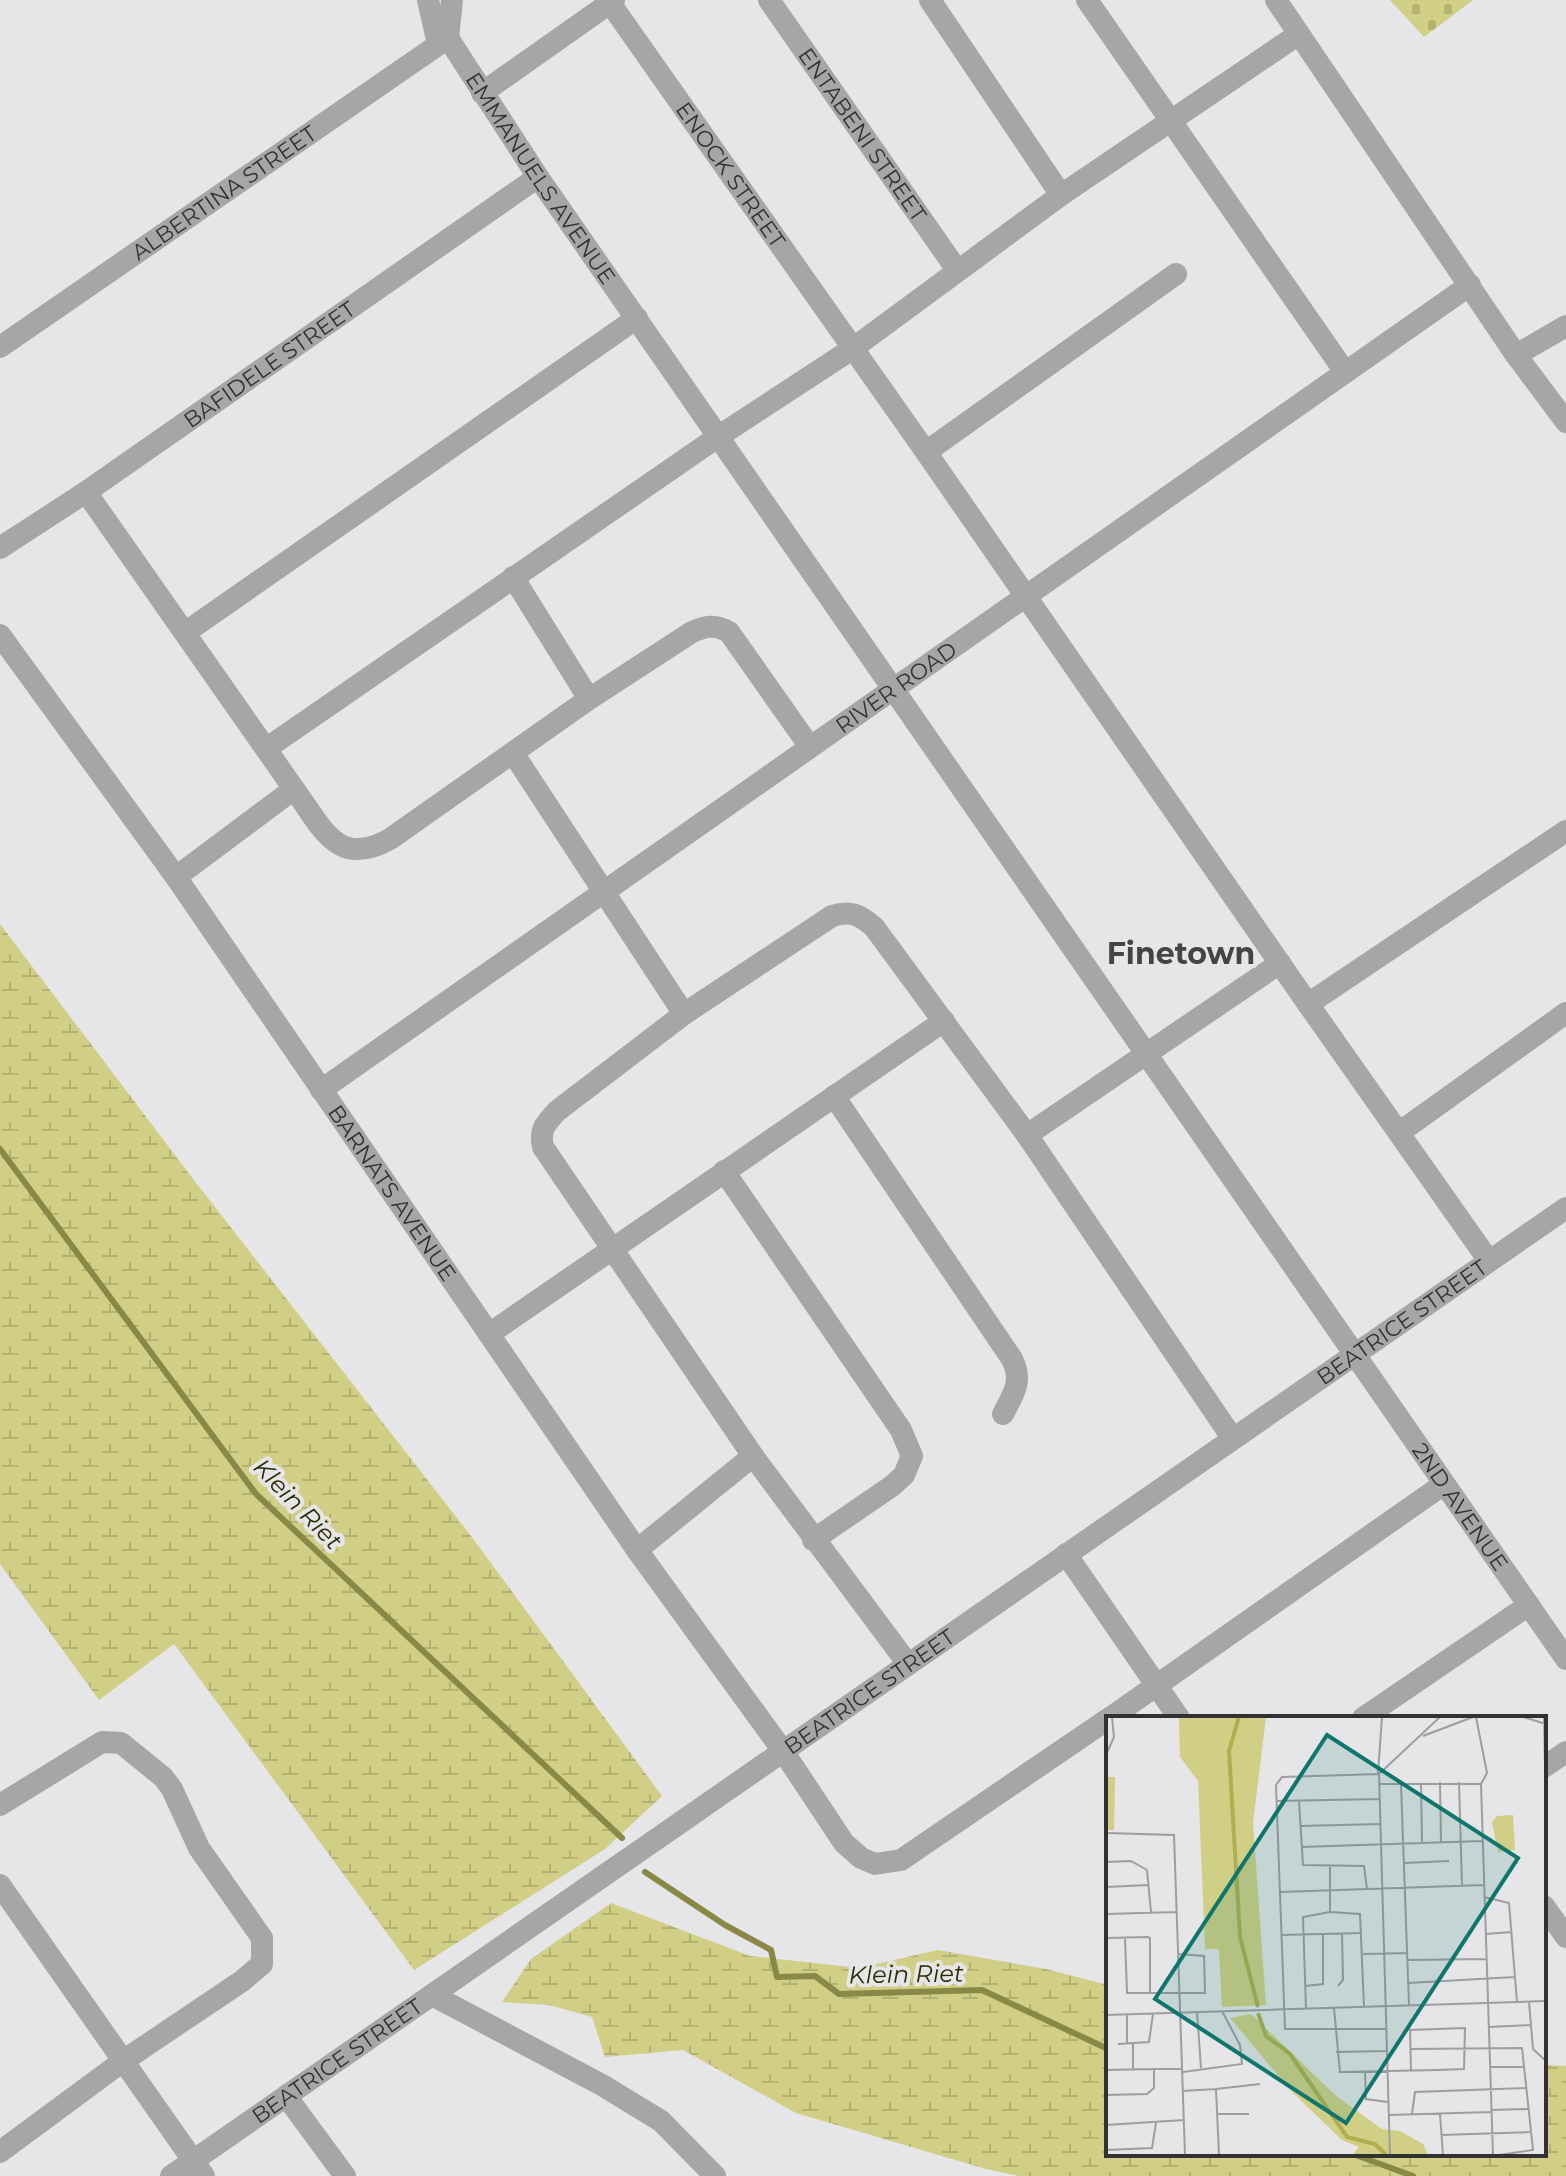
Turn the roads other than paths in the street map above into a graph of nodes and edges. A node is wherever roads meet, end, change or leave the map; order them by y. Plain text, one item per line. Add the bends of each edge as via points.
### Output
1 (428, 0) edge
2 (452, 0) edge
3 (769, 0) edge
4 (930, 0) edge
5 (1087, 0) edge
6 (1276, 0) edge
7 (612, 2) edge
8 (1299, 34) junction
9 (443, 41) junction
10 (482, 93) junction
11 (1170, 121) junction
12 (538, 177) junction
13 (1061, 195) junction
14 (957, 270) junction
15 (1176, 274) dead end
16 (1470, 285) junction
17 (637, 318) junction
18 (1566, 326) edge
19 (0, 347) edge
20 (852, 349) junction
21 (1516, 355) junction
22 (1345, 372) junction
23 (1566, 422) edge
24 (719, 436) junction
25 (926, 452) junction
26 (86, 492) junction
27 (0, 548) edge
28 (513, 577) junction
29 (1025, 597) junction
30 (186, 632) junction
31 (0, 635) edge
32 (893, 689) junction
33 (589, 699) junction
34 (810, 747) junction
35 (267, 748) junction
36 (513, 753) junction
37 (294, 789) junction
38 (1566, 831) edge
39 (176, 877) junction
40 (605, 891) junction
41 (1280, 963) junction
42 (1308, 1004) junction
43 (1566, 1013) edge
44 (684, 1014) junction
45 (944, 1021) junction
46 (1146, 1053) junction
47 (321, 1090) junction
48 (834, 1096) junction
49 (1400, 1132) junction
50 (1027, 1135) junction
51 (724, 1171) junction
52 (1566, 1208) edge
53 (610, 1249) junction
54 (1489, 1261) junction
55 (489, 1334) junction
56 (1354, 1355) junction
57 (1003, 1414) dead end
58 (1233, 1439) junction
59 (753, 1456) junction
60 (1444, 1484) junction
61 (813, 1540) junction
62 (637, 1550) junction
63 (1066, 1554) junction
64 (1529, 1605) junction
65 (1566, 1659) edge
66 (908, 1664) junction
67 (1157, 1686) junction
68 (1113, 1716) edge
69 (1178, 1716) edge
70 (1366, 1716) edge
71 (1106, 1721) edge
72 (783, 1751) junction
73 (1566, 1752) edge
74 (1546, 1766) edge
75 (0, 1805) edge
76 (0, 1885) edge
77 (1546, 1909) edge
78 (1566, 1937) edge
79 (432, 1995) junction
80 (123, 2061) junction
81 (286, 2096) junction
82 (0, 2152) edge
83 (199, 2168) edge
84 (171, 2176) edge
85 (345, 2176) edge
86 (715, 2176) edge

1 - 9 street, EMMANUELS AVENUE
2 - 9 street
3 - 14 street, ENTABENI STREET
4 - 13 street
5 - 11 street
6 - 8 street
7 - 10 street
7 - 20 street, ENOCK STREET
8 - 11 street
8 - 16 street
9 - 10 street, EMMANUELS AVENUE
9 - 19 street, ALBERTINA STREET
10 - 12 street, EMMANUELS AVENUE
11 - 13 street
11 - 22 street
12 - 17 street, EMMANUELS AVENUE
12 - 26 street, BAFIDELE STREET
13 - 14 street
14 - 20 street
15 - 25 street
16 - 21 street
16 - 22 street, RIVER ROAD
17 - 24 street, EMMANUELS AVENUE
17 - 30 street
18 - 21 street
20 - 24 street
20 - 25 street, ENOCK STREET
21 - 23 street
22 - 29 street, RIVER ROAD
24 - 28 street
24 - 32 street, EMMANUELS AVENUE
25 - 29 street, ENOCK STREET
26 - 27 street, BAFIDELE STREET
26 - 30 street
28 - 33 street
28 - 35 street
29 - 32 street, RIVER ROAD
29 - 41 street, ENOCK STREET
30 - 35 street
31 - 39 street, BARNATS AVENUE
32 - 34 street, RIVER ROAD
32 - 46 street, 2ND AVENUE
33 - 34 street via 692,632 714,626 729,632
33 - 36 street
34 - 40 street, RIVER ROAD
35 - 37 street
36 - 37 street via 390,839 361,851 338,845
36 - 40 street
37 - 39 street
38 - 42 street
39 - 47 street, BARNATS AVENUE
40 - 44 street
40 - 47 street, RIVER ROAD
41 - 42 street, ENOCK STREET
41 - 46 street
42 - 49 street, ENOCK STREET
43 - 49 street
44 - 45 street via 820,922 852,912 874,927
44 - 53 street via 573,1097 540,1134 543,1147
45 - 48 street
45 - 50 street
46 - 50 street
46 - 56 street, 2ND AVENUE
47 - 55 street, BARNATS AVENUE
48 - 51 street
48 - 57 street via 1012,1359 1019,1381
49 - 54 street, ENOCK STREET
50 - 58 street
51 - 53 street
51 - 61 street via 901,1430 912,1456 892,1486
52 - 54 street, BEATRICE STREET
53 - 55 street
53 - 59 street
54 - 56 street, BEATRICE STREET
55 - 62 street, BARNATS AVENUE
56 - 58 street, BEATRICE STREET
56 - 60 street, 2ND AVENUE
58 - 63 street, BEATRICE STREET
59 - 61 street
59 - 62 street
60 - 64 street, 2ND AVENUE
60 - 67 street, BARNATS AVENUE
61 - 66 street
62 - 72 street, BARNATS AVENUE
63 - 66 street, BEATRICE STREET
63 - 67 street
64 - 65 street, 2ND AVENUE
64 - 70 street
66 - 72 street, BEATRICE STREET
67 - 68 street, BARNATS AVENUE
67 - 69 street
71 - 72 street, BARNATS AVENUE via 890,1864 861,1858 844,1843
72 - 79 street, BEATRICE STREET
73 - 74 street
75 - 80 street via 102,1742 121,1743 172,1789 199,1848 262,1938 262,1964
76 - 80 street
77 - 78 street
79 - 81 street, BEATRICE STREET
79 - 86 street via 661,2121
80 - 82 street
80 - 83 street
81 - 83 street, BEATRICE STREET
81 - 85 street
83 - 84 street, BEATRICE STREET

